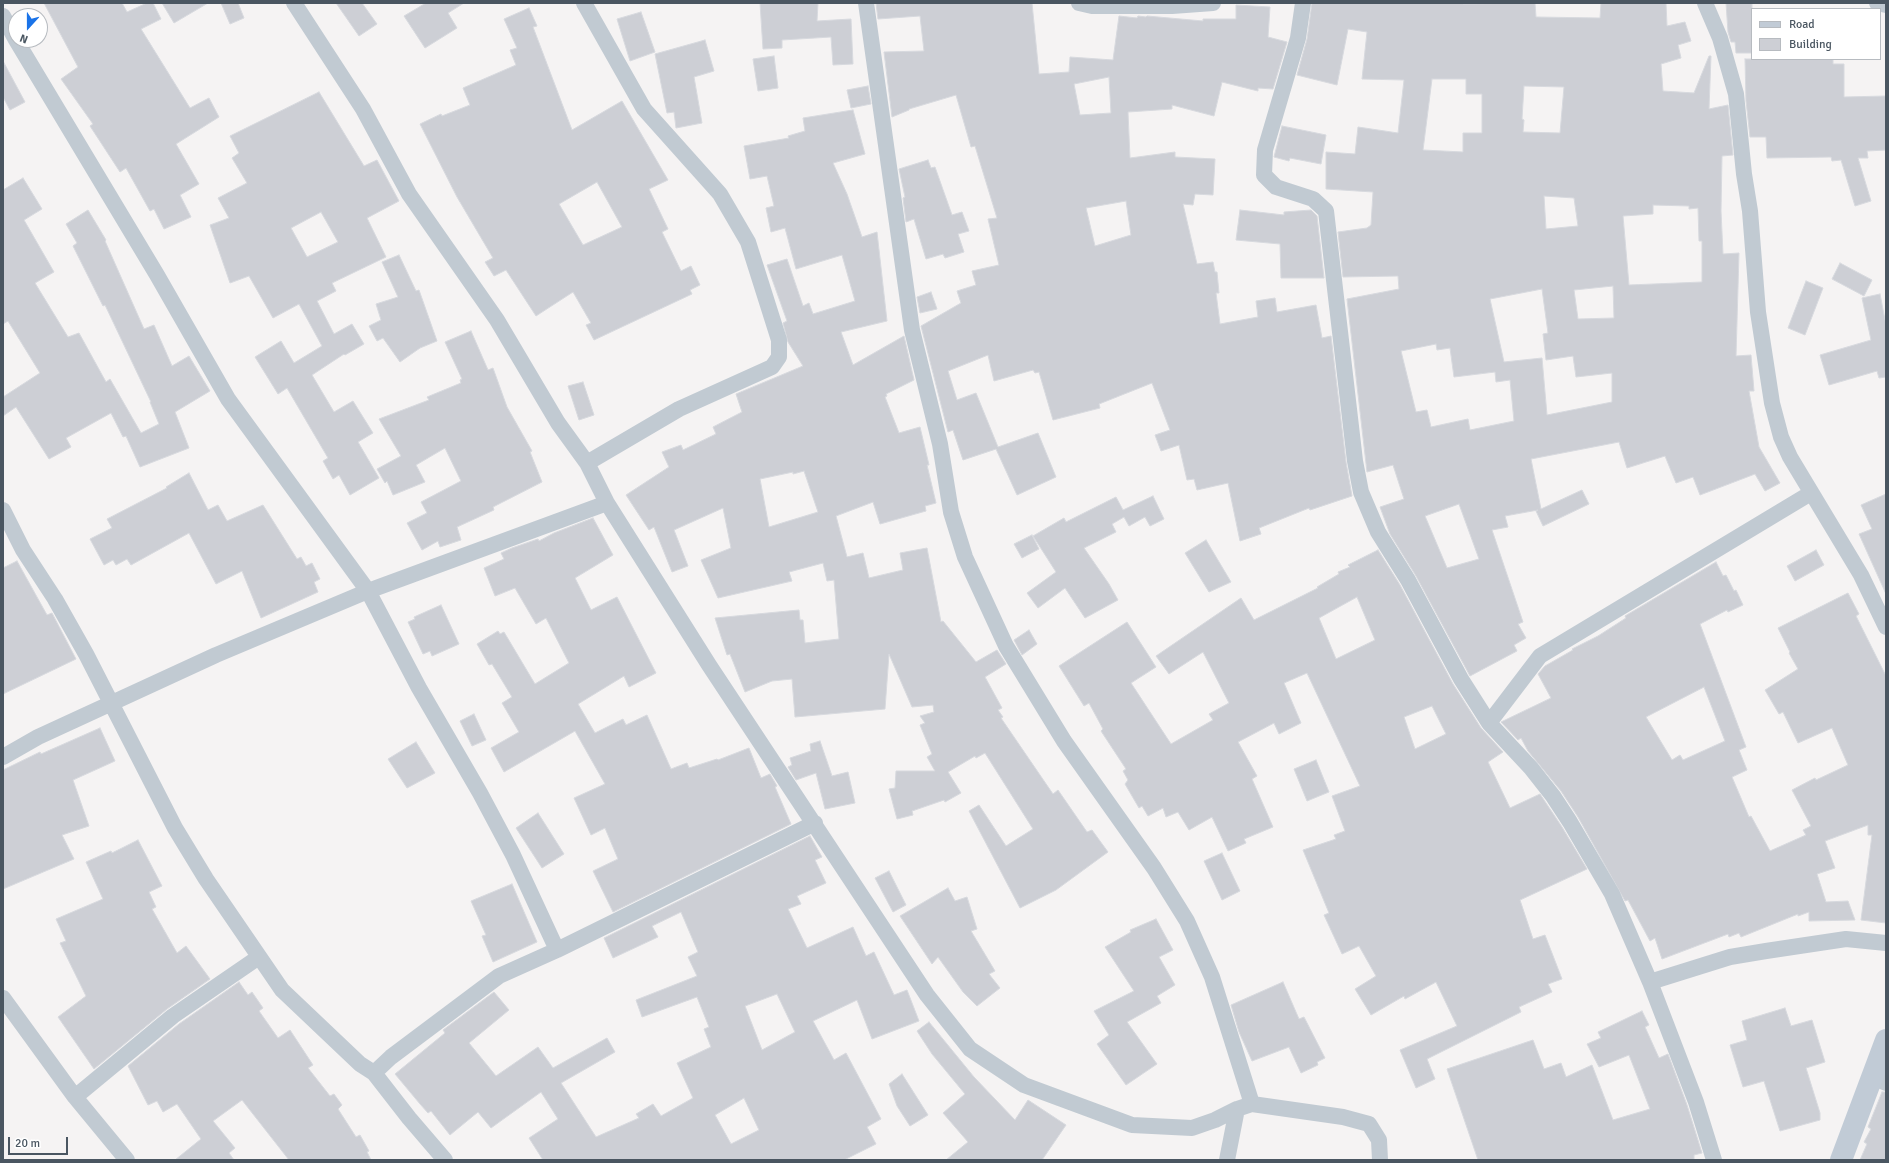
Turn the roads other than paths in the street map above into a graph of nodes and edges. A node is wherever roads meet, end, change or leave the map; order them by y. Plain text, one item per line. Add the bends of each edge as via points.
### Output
1 (294, 3) edge
2 (584, 3) edge
3 (866, 3) edge
4 (1079, 3) edge
5 (1213, 3) edge
6 (1303, 3) edge
7 (1705, 3) edge
8 (1877, 3) edge
9 (1886, 5) edge
10 (3, 16) edge
11 (8, 25) edge
12 (21, 48) edge
13 (587, 463) junction
14 (1811, 493) junction
15 (607, 503) junction
16 (3, 510) edge
17 (368, 591) junction
18 (1886, 627) edge
19 (111, 705) junction
20 (1489, 723) junction
21 (3, 757) edge
22 (814, 823) junction
23 (1886, 943) edge
24 (557, 950) junction
25 (259, 957) junction
26 (1650, 982) junction
27 (3, 998) edge
28 (1886, 1040) edge
29 (374, 1073) junction
30 (1879, 1080) edge
31 (75, 1097) junction
32 (1252, 1104) junction
33 (1237, 1109) junction
34 (127, 1160) edge
35 (445, 1160) edge
36 (1227, 1160) edge
37 (1380, 1160) edge
38 (1714, 1160) edge
39 (1841, 1160) edge

1 - 13 street via 363,109 409,194 496,320 558,423
2 - 13 street via 644,109 720,194 748,242 779,340 779,357 772,367 678,409
3 - 32 street via 912,330 940,444 951,512 965,557 1006,646 1064,741 1154,868 1187,921 1220,997
4 - 5 street via 1092,6 1172,6
6 - 20 street via 1298,38 1265,150 1264,175 1276,187 1313,199 1326,211 1355,461 1361,492 1378,532 1408,580 1461,679
7 - 14 street via 1720,38 1736,94 1758,312 1772,403 1781,437
8 - 9 street
10 - 11 street
12 - 17 street via 228,399
13 - 15 street
14 - 18 street via 1861,575
14 - 20 street via 1540,656
15 - 17 street
15 - 22 street
16 - 19 street via 23,550 86,654
17 - 19 street via 216,655
17 - 24 street via 513,855
19 - 21 street via 38,737
19 - 25 street via 175,828
20 - 26 street via 1531,768 1570,822 1612,894
22 - 24 street
22 - 33 street via 927,994 970,1049 1024,1085 1132,1125 1192,1128
23 - 26 street via 1846,939 1766,951 1730,957
24 - 29 street via 499,976 391,1057
25 - 29 street via 282,990 360,1064
25 - 31 street via 173,1016
26 - 38 street via 1696,1102
27 - 31 street
28 - 30 street
29 - 35 street
30 - 39 street
31 - 34 street
32 - 33 street
32 - 37 street via 1343,1117 1369,1124 1380,1140
33 - 36 street

